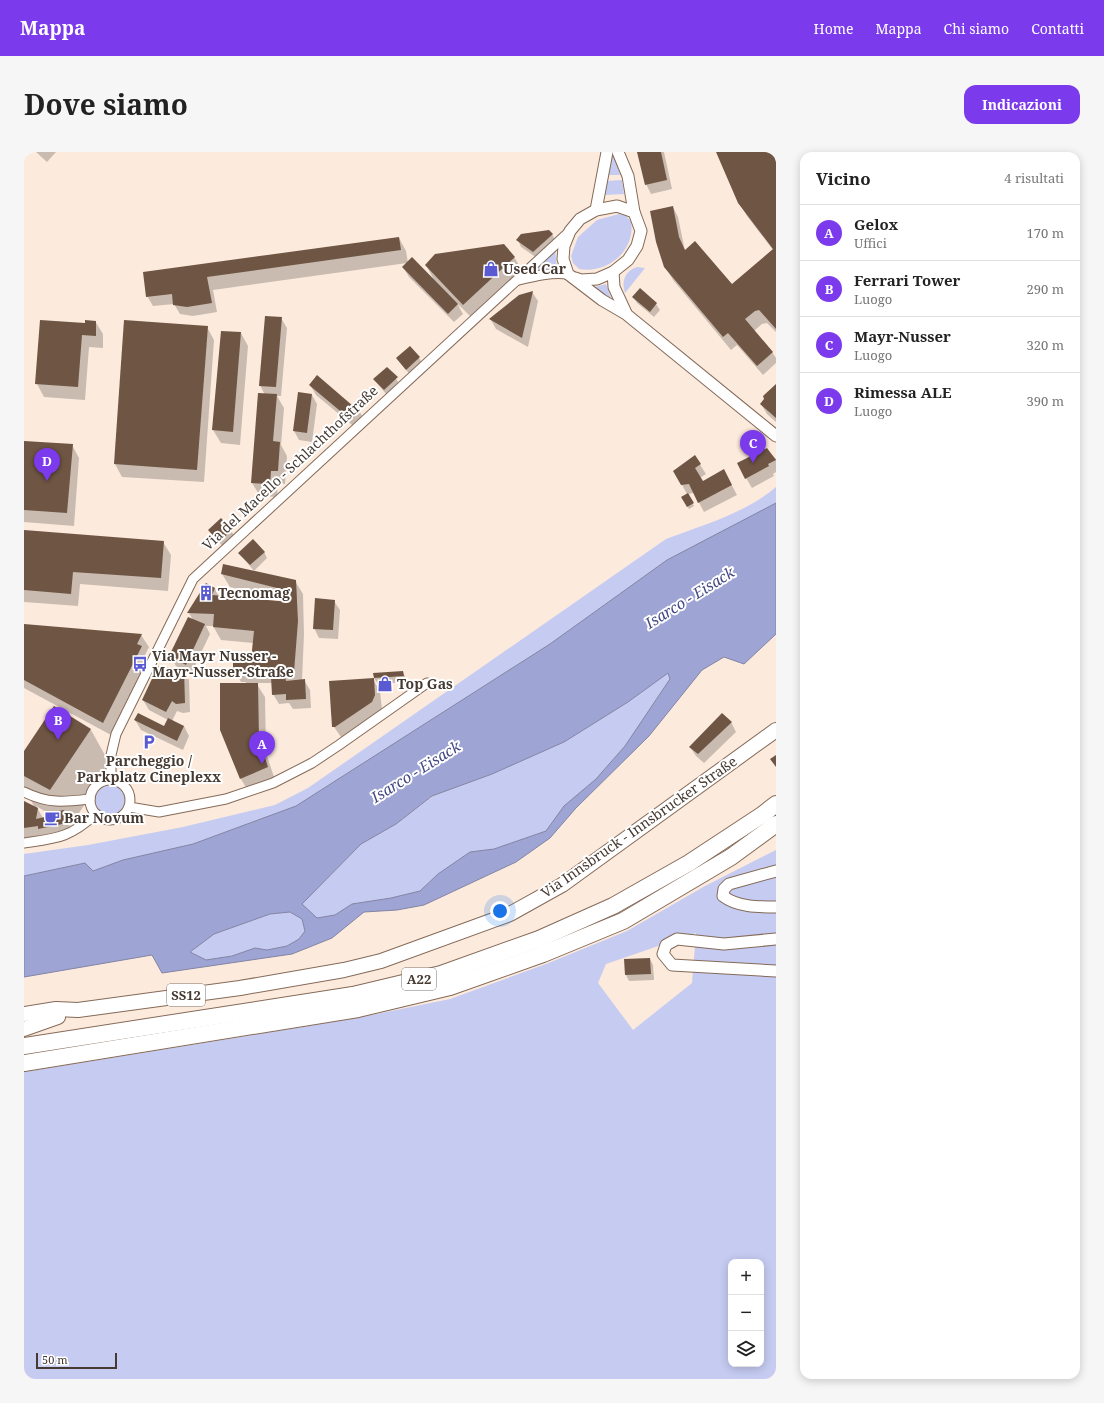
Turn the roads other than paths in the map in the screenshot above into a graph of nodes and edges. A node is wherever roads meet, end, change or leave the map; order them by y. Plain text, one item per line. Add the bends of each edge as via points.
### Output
1 (607, 152) edge
2 (618, 152) edge
3 (596, 210) junction
4 (634, 212) junction
5 (570, 231) junction
6 (613, 272) junction
7 (568, 274) junction
8 (515, 281) junction
9 (626, 314) junction
10 (776, 436) edge
11 (427, 683) dead end
12 (776, 730) edge
13 (111, 780) junction
14 (24, 792) edge
15 (90, 799) junction
16 (776, 804) edge
17 (128, 807) junction
18 (96, 814) junction
19 (776, 824) edge
20 (24, 843) edge
21 (776, 871) edge
22 (776, 907) edge
23 (776, 939) edge
24 (776, 971) edge
25 (24, 1005) edge
26 (57, 1013) junction
27 (24, 1014) edge
28 (24, 1022) edge
29 (24, 1029) edge
30 (24, 1046) edge
31 (24, 1063) edge

1 - 3 street
2 - 4 street via 628,176
3 - 4 street, Via del Macello - Schlachthofstraße via 617,206
3 - 5 street, Via del Macello - Schlachthofstraße via 580,219
4 - 6 street via 641,231 637,246 628,260
5 - 7 street, Via del Macello - Schlachthofstraße via 564,246 563,259
5 - 8 street, Via del Macello - Schlachthofstraße
6 - 7 street via 597,279 581,280
6 - 9 street via 614,287
7 - 8 street via 537,275
7 - 9 street via 602,300
8 - 13 street, Via del Macello - Schlachthofstraße via 193,579 116,734 111,755
9 - 10 street
11 - 17 street via 312,763 273,783 226,799 158,812
12 - 26 main road, Via Innsbruck - Innsbrucker Straße / SS12 via 562,885 510,914 381,961 344,970 240,988
13 - 15 street via 99,783 91,793
13 - 17 street via 117,781 126,789 130,800
14 - 15 street via 37,799 57,802
15 - 18 street via 90,805
16 - 30 highway, A22 via 689,863 613,906 539,939 441,974 353,995
17 - 18 street via 120,817 110,820
18 - 20 street via 80,828 65,836
19 - 31 highway, A22 via 731,857 623,921 543,954 450,987 358,1009
21 - 22 street via 729,884 724,889 723,896 731,902
23 - 24 street via 724,944 677,939 666,945 663,954 672,965
25 - 26 main road
26 - 27 main road, Via Innsbruck - Innsbrucker Straße / SS12
26 - 28 main road, Via Innsbruck - Innsbrucker Straße / SS12
26 - 29 main road

